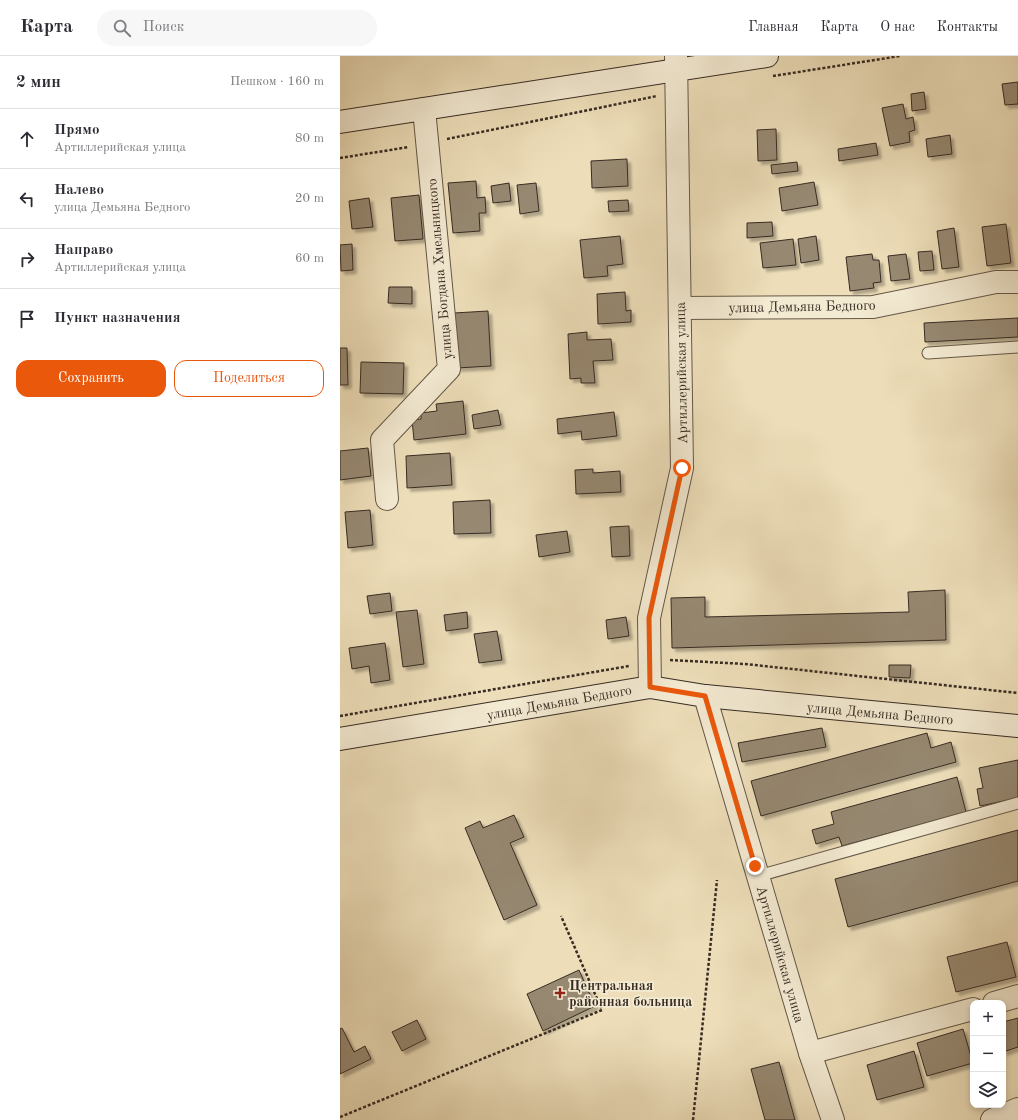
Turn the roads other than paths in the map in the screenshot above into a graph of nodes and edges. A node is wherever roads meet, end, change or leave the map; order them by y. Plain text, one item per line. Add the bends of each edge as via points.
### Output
1 (676, 63) edge
2 (768, 66) edge
3 (424, 109) junction
4 (340, 122) edge
5 (1018, 282) edge
6 (680, 308) junction
7 (1018, 347) edge
8 (928, 353) dead end
9 (387, 499) dead end
10 (650, 687) junction
11 (705, 696) junction
12 (1018, 726) edge
13 (340, 739) edge
14 (1018, 803) edge
15 (758, 876) junction
16 (1018, 996) edge
17 (1004, 1000) edge
18 (970, 1010) edge
19 (810, 1053) junction
20 (1018, 1109) edge
21 (833, 1120) edge
22 (992, 1120) edge

1 - 2 street
1 - 3 street
1 - 6 street, Артиллерийская улица
3 - 4 street
3 - 9 street, улица Богдана Хмельницкого via 449,369 382,440
5 - 6 street, улица Демьяна Бедного via 996,282 873,307
6 - 10 street, Артиллерийская улица via 682,468 649,618
7 - 8 lane
10 - 11 street, улица Демьяна Бедного
10 - 13 street, улица Демьяна Бедного
11 - 12 street, улица Демьяна Бедного
11 - 15 street, Артиллерийская улица
14 - 15 lane
15 - 19 street, Артиллерийская улица
16 - 17 street
18 - 19 street
19 - 21 street, Артиллерийская улица
20 - 22 street

